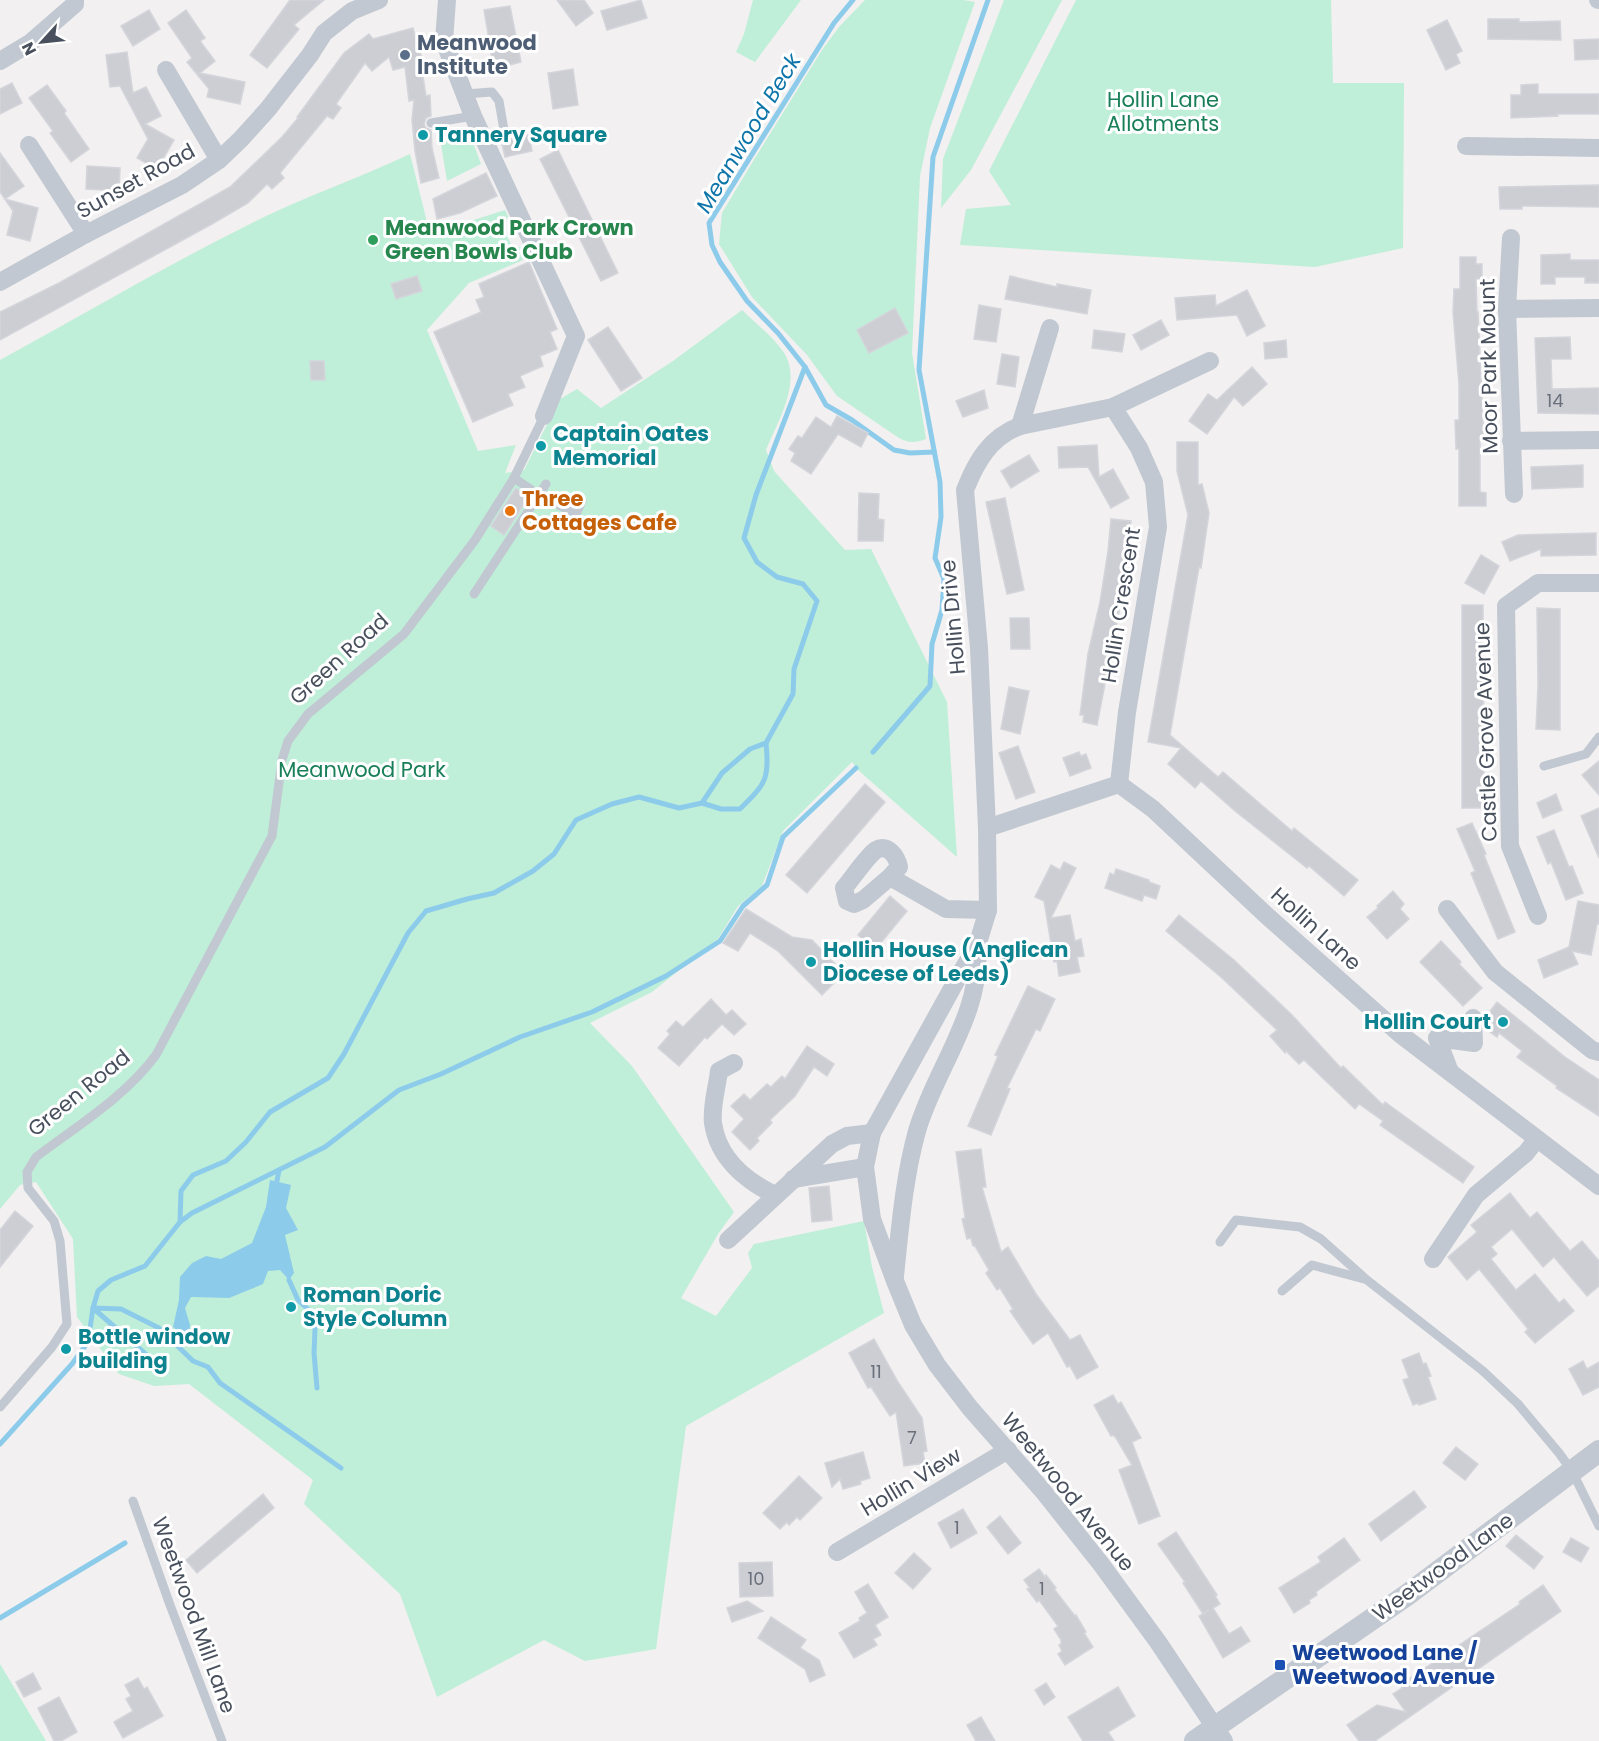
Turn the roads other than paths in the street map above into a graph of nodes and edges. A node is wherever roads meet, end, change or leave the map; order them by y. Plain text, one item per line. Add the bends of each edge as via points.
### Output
1 (75, 0) edge
2 (379, 0) edge
3 (447, 0) edge
4 (0, 61) edge
5 (166, 70) dead end
6 (465, 94) junction
7 (473, 116) junction
8 (431, 123) dead end
9 (485, 143) junction
10 (29, 146) dead end
11 (1466, 146) dead end
12 (1599, 148) edge
13 (219, 160) junction
14 (86, 234) junction
15 (1511, 238) dead end
16 (0, 282) edge
17 (1599, 308) edge
18 (1508, 309) junction
19 (1050, 328) dead end
20 (1210, 361) dead end
21 (1113, 407) junction
22 (544, 416) joint
23 (1020, 426) junction
24 (1599, 440) edge
25 (1511, 441) junction
26 (514, 478) junction
27 (546, 484) dead end
28 (1514, 494) dead end
29 (539, 495) junction
30 (582, 501) dead end
31 (1599, 583) edge
32 (474, 594) dead end
33 (1599, 737) edge
34 (1544, 766) dead end
35 (1119, 784) junction
36 (987, 828) junction
37 (890, 877) dead end
38 (1447, 909) dead end
39 (988, 910) junction
40 (1538, 916) dead end
41 (977, 946) junction
42 (1473, 1018) dead end
43 (1599, 1052) edge
44 (734, 1063) dead end
45 (1451, 1074) junction
46 (872, 1133) junction
47 (1536, 1140) junction
48 (865, 1167) junction
49 (794, 1179) junction
50 (1599, 1186) edge
51 (775, 1195) junction
52 (728, 1240) dead end
53 (1220, 1242) dead end
54 (1433, 1259) dead end
55 (1367, 1280) junction
56 (894, 1281) junction
57 (1282, 1291) dead end
58 (0, 1407) edge
59 (1008, 1450) junction
60 (1599, 1451) edge
61 (1572, 1471) junction
62 (133, 1501) dead end
63 (1599, 1526) edge
64 (837, 1552) dead end
65 (1220, 1734) edge
66 (222, 1741) edge
67 (1195, 1741) edge

1 - 4 street via 30,43
2 - 13 street, Sunset Road via 352,11 324,33 268,109
3 - 6 street, Green Road via 444,41
5 - 13 street
6 - 7 street, Green Road
6 - 9 lane via 492,92 499,101 504,130 498,138
7 - 8 lane
7 - 9 street, Green Road
9 - 22 street, Green Road via 576,336
10 - 14 street
11 - 12 street
13 - 14 street, Sunset Road via 182,185
14 - 16 street, Sunset Road
15 - 18 street, Moor Park Mount
17 - 18 street
18 - 25 street, Moor Park Mount
19 - 23 street
20 - 21 street, Hollin Drive
21 - 23 street, Hollin Drive
21 - 35 street, Hollin Crescent via 1139,448 1154,482 1158,526
22 - 26 lane, Green Road
23 - 36 street, Hollin Drive via 986,448 964,490 979,648
24 - 25 street
25 - 28 street, Moor Park Mount
26 - 29 lane
26 - 58 lane, Green Road via 475,540 404,634 308,714 288,741 272,836 156,1055 114,1097 36,1157 27,1172 28,1188 54,1221 60,1241 67,1324
27 - 29 lane
29 - 30 lane via 576,514
29 - 32 lane
31 - 40 street, Castle Grove Avenue via 1538,583 1506,606 1510,846
33 - 34 lane via 1586,754
35 - 36 street
35 - 45 street, Hollin Lane via 1153,809 1266,915
36 - 39 street, Weetwood Avenue
37 - 39 street via 946,909
38 - 43 street via 1495,972
39 - 41 street, Weetwood Avenue
41 - 46 street, Weetwood Avenue
41 - 56 street, Weetwood Avenue via 979,964 970,1008 917,1130 904,1195
42 - 45 street via 1474,1043 1437,1038
44 - 51 street via 719,1071 713,1121 716,1137 743,1176
45 - 47 street, Hollin Lane
46 - 48 street, Weetwood Avenue
46 - 49 street via 848,1136 832,1144
47 - 50 street, Hollin Lane
47 - 54 street via 1476,1195
48 - 49 street
48 - 56 street, Weetwood Avenue via 872,1219
49 - 51 street
51 - 52 street
53 - 55 lane via 1236,1220 1300,1227 1321,1239
55 - 57 lane via 1312,1265
55 - 61 lane via 1483,1371 1518,1404
56 - 59 street, Weetwood Avenue via 937,1365
59 - 64 street, Hollin View
59 - 65 street, Weetwood Avenue via 1158,1642
60 - 61 street, Weetwood Lane
61 - 63 lane
61 - 65 street, Weetwood Lane
62 - 66 lane, Weetwood Mill Lane
65 - 67 street, Weetwood Lane

